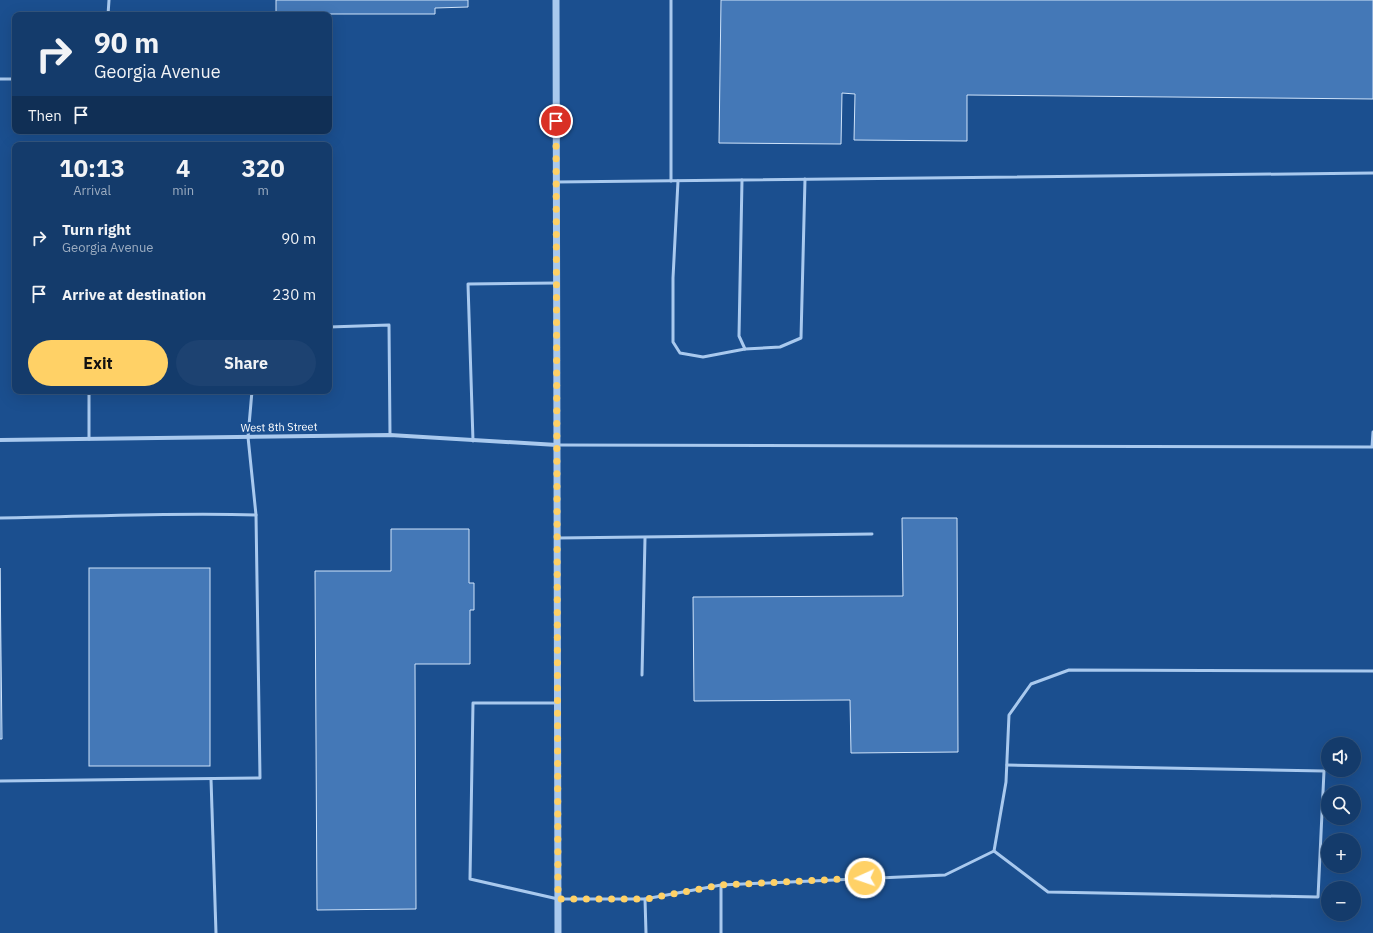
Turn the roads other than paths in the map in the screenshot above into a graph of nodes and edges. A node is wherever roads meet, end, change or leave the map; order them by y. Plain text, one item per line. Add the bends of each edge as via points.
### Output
1 (109, 0) edge
2 (556, 0) edge
3 (671, 0) edge
4 (108, 12) edge
5 (0, 79) edge
6 (12, 79) edge
7 (1373, 173) edge
8 (805, 179) junction
9 (742, 180) junction
10 (671, 181) junction
11 (678, 181) junction
12 (556, 182) junction
13 (557, 283) junction
14 (332, 327) edge
15 (745, 349) junction
16 (88, 394) edge
17 (252, 394) edge
18 (1373, 432) edge
19 (390, 435) junction
20 (248, 437) junction
21 (89, 439) junction
22 (0, 440) edge
23 (473, 442) junction
24 (557, 445) junction
25 (256, 515) junction
26 (0, 518) edge
27 (872, 534) dead end
28 (557, 538) junction
29 (645, 538) junction
30 (1373, 671) edge
31 (642, 675) dead end
32 (558, 703) junction
33 (1006, 765) junction
34 (211, 778) junction
35 (0, 781) edge
36 (994, 851) junction
37 (721, 885) junction
38 (558, 899) junction
39 (646, 899) junction
40 (216, 933) edge
41 (558, 933) edge
42 (646, 933) edge
43 (721, 933) edge

1 - 4 lane
2 - 12 street
3 - 10 lane
5 - 6 lane
7 - 8 lane
8 - 9 lane
8 - 15 lane via 801,338 780,347
9 - 11 lane
9 - 15 lane via 739,336
10 - 11 lane
10 - 12 lane
11 - 15 lane via 673,342 680,353 703,356
12 - 13 street
13 - 23 lane via 468,284
13 - 24 street
14 - 19 lane via 389,325
16 - 21 lane
17 - 20 lane
18 - 24 lane via 1372,447
19 - 20 street, West 8th Street
19 - 23 street, West 8th Street
20 - 21 street, West 8th Street
20 - 25 lane
21 - 22 street, West 8th Street
23 - 24 street, West 8th Street
24 - 28 street
25 - 26 lane via 192,512
25 - 34 lane via 260,778
27 - 29 lane
28 - 29 lane
28 - 32 street
29 - 31 lane
30 - 33 lane via 1069,670 1031,684 1009,715
32 - 38 street
32 - 38 lane via 473,703 470,878
33 - 36 lane via 1006,782
33 - 36 lane via 1324,772 1318,897 1048,892
34 - 35 lane
34 - 40 lane
36 - 37 lane via 945,875
37 - 39 lane
37 - 43 lane
38 - 39 lane
38 - 41 street
39 - 42 lane

